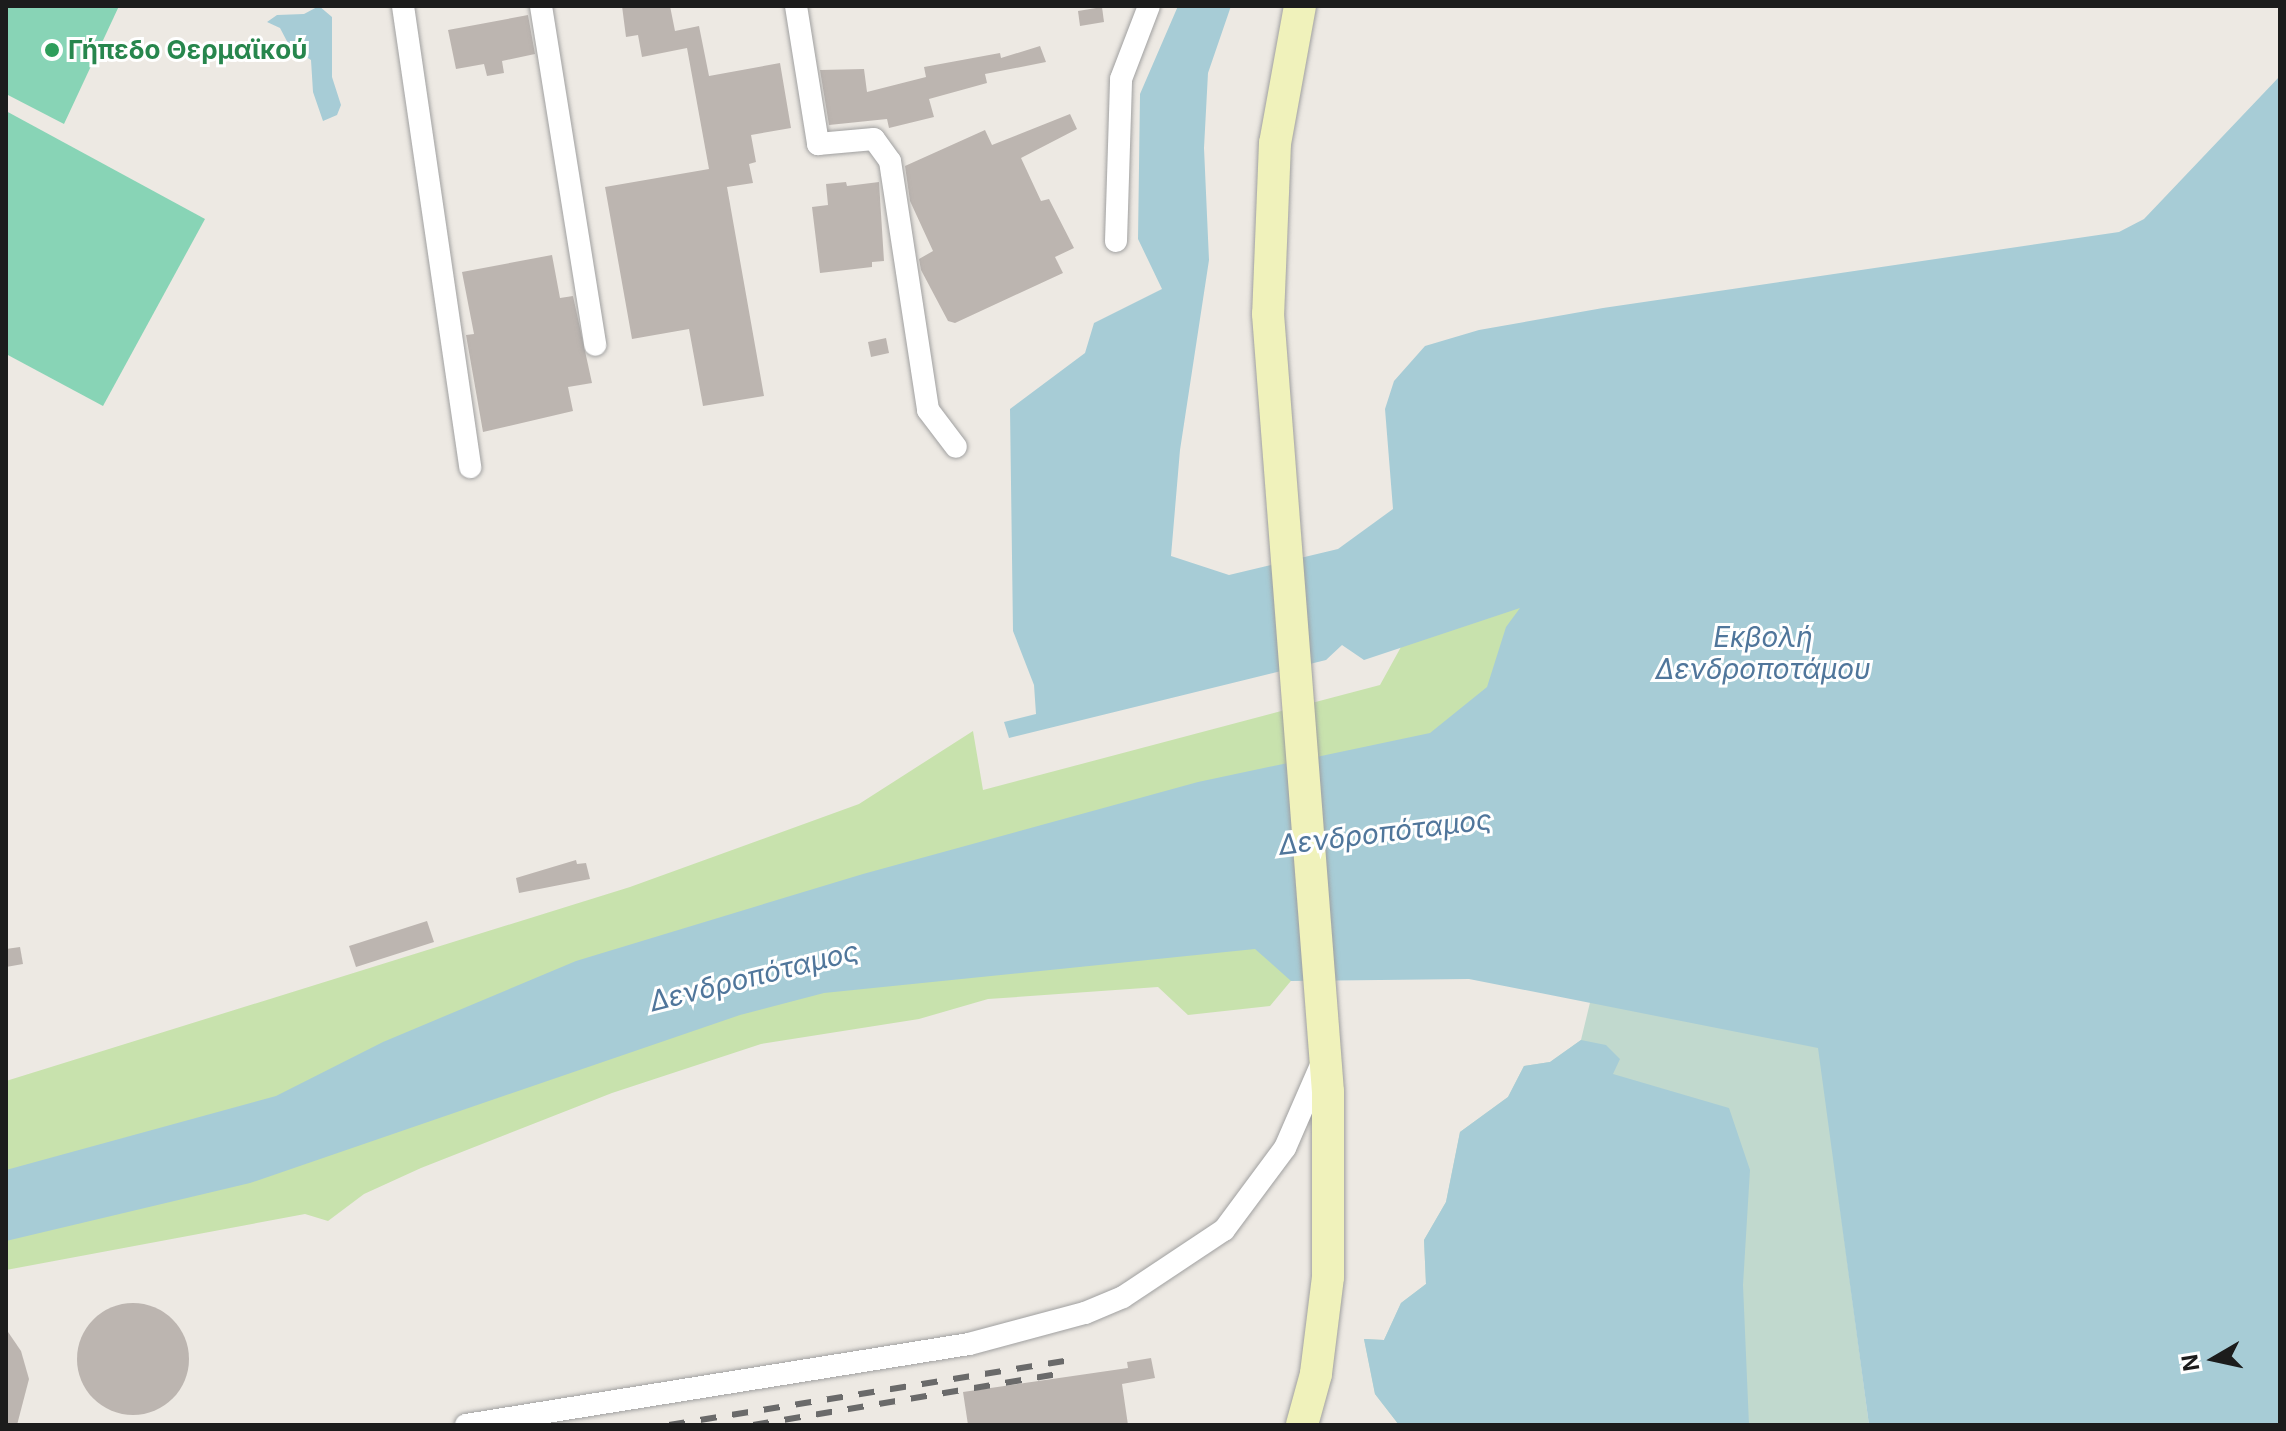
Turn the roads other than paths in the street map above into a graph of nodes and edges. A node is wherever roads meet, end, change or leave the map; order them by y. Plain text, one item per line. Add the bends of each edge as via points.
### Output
1 (403, 6) edge
2 (541, 6) edge
3 (796, 6) edge
4 (1149, 6) edge
5 (1300, 6) edge
6 (1116, 241) dead end
7 (595, 345) dead end
8 (956, 447) dead end
9 (470, 467) dead end
10 (1325, 1055) junction
11 (466, 1425) edge
12 (1302, 1425) edge

1 - 9 street
2 - 7 street
3 - 8 street via 818,144 874,139 890,161 928,410
4 - 6 street via 1121,79
5 - 10 street via 1275,143 1270,359
10 - 11 street via 1285,1148 1256,1193 1224,1230 1123,1297 1039,1329 969,1344
10 - 12 street via 1328,1277 1316,1374

